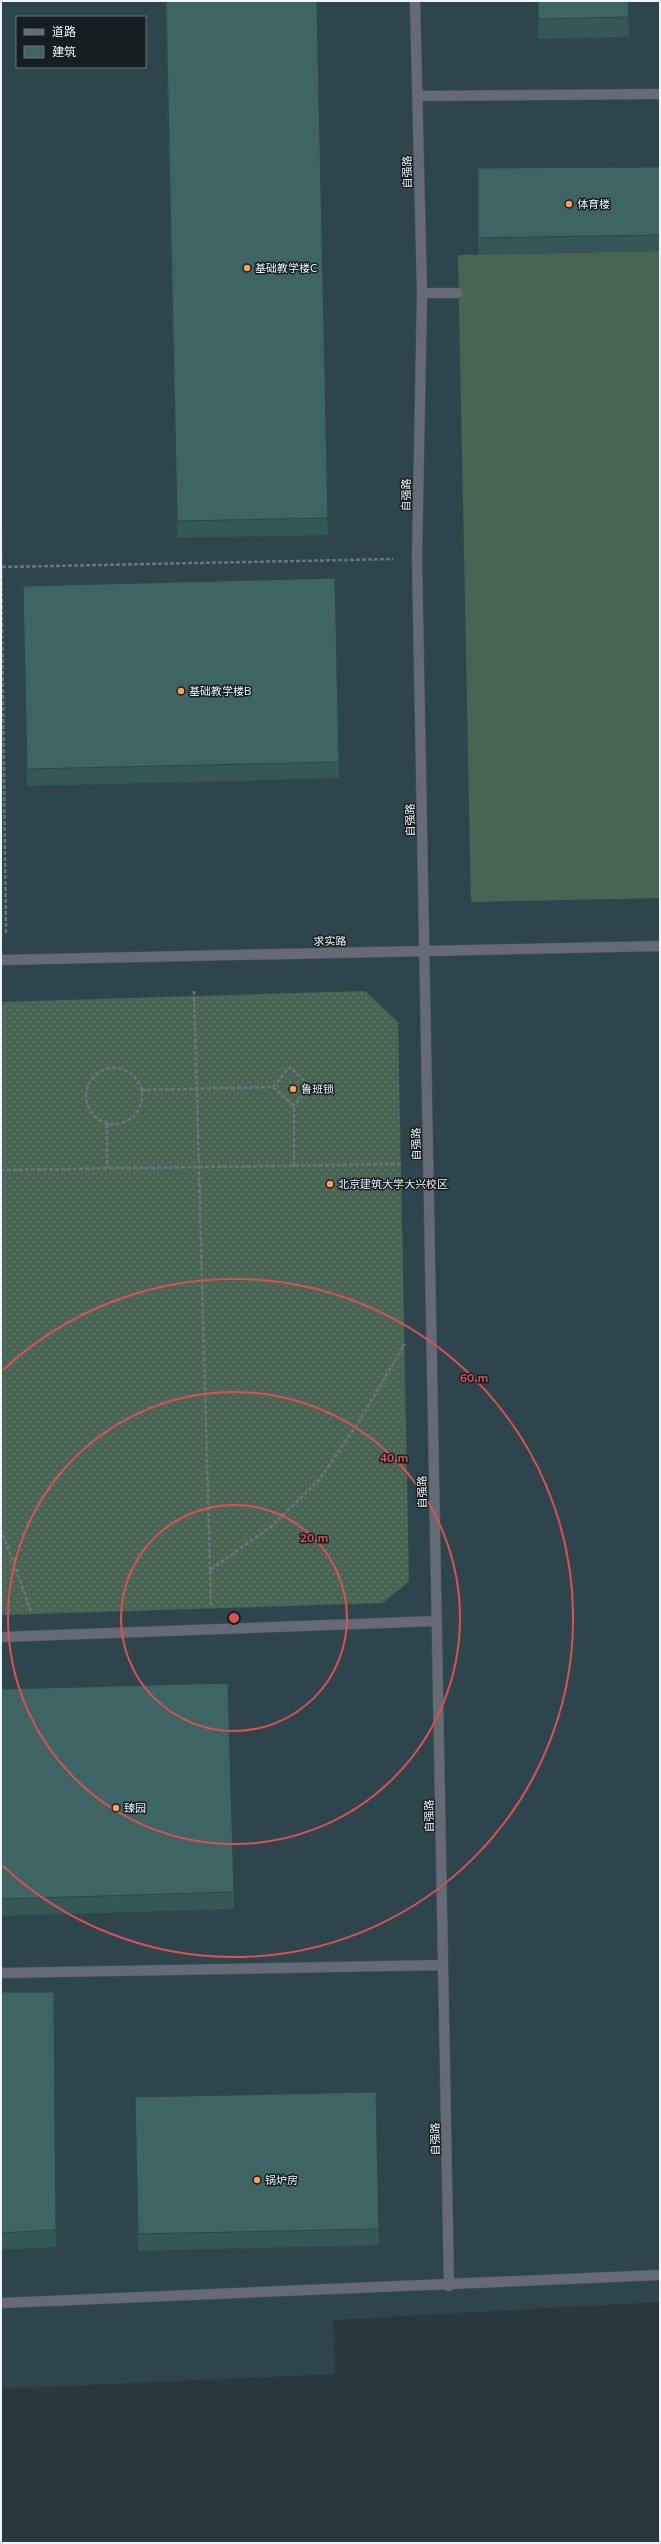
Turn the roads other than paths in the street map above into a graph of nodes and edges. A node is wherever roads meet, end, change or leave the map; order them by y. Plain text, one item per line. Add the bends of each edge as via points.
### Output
1 (415, 1) edge
2 (660, 94) edge
3 (418, 96) junction
4 (422, 293) junction
5 (458, 293) dead end
6 (660, 946) edge
7 (424, 951) junction
8 (4, 959) edge
9 (437, 1621) junction
10 (1, 1637) edge
11 (444, 1965) junction
12 (1, 1973) edge
13 (660, 2275) edge
14 (449, 2286) junction
15 (1, 2303) edge

1 - 3 street, 自强路
2 - 3 street
3 - 4 street, 自强路
4 - 5 street
4 - 7 street, 自强路 via 417,558
6 - 7 street, 求实路
7 - 8 street, 求实路
7 - 9 street, 自强路
9 - 10 street
9 - 11 street, 自强路
11 - 12 street
11 - 14 street, 自强路
13 - 14 street
14 - 15 street

